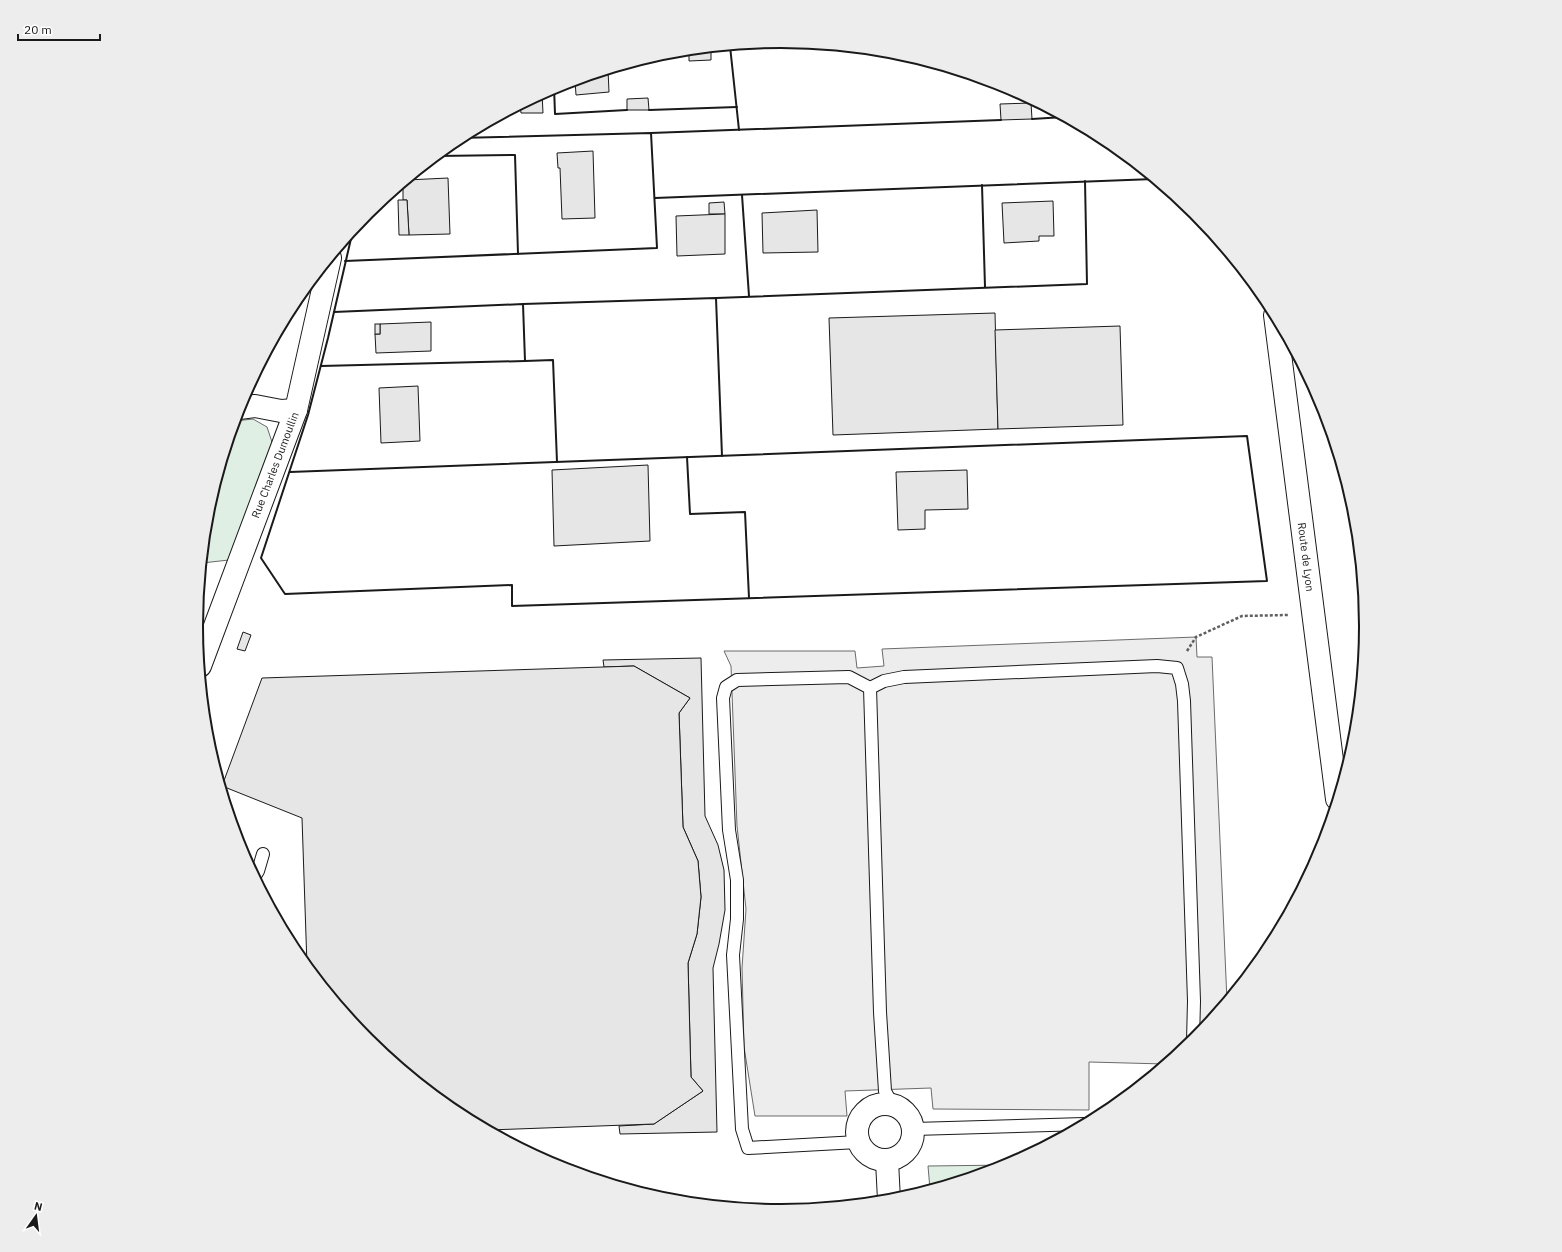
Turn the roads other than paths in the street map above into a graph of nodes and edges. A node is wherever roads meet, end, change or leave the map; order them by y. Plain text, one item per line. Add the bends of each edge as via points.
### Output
1 (328, 267) edge
2 (1277, 329) edge
3 (246, 407) edge
4 (296, 410) junction
5 (204, 656) edge
6 (870, 688) junction
7 (1336, 787) edge
8 (263, 854) dead end
9 (258, 871) edge
10 (1193, 1031) edge
11 (892, 1104) junction
12 (1074, 1124) edge
13 (914, 1129) junction
14 (858, 1142) junction
15 (887, 1161) junction
16 (889, 1194) edge

1 - 4 street, Rue Charles Dumoullin
2 - 7 street, Route de Lyon
3 - 4 street
4 - 5 street, Rue Charles Dumoullin
6 - 10 lane via 884,681 904,677 1157,666 1177,668 1184,701
6 - 11 lane via 880,1012 885,1092
6 - 14 lane via 848,677 737,680 726,687 723,698 729,830 737,880 737,919 733,955 741,1120 748,1148
8 - 9 lane
11 - 13 street via 907,1114
11 - 14 street via 867,1110 858,1124
12 - 13 lane
13 - 15 street via 910,1147 896,1159
14 - 15 street via 869,1156
15 - 16 street

